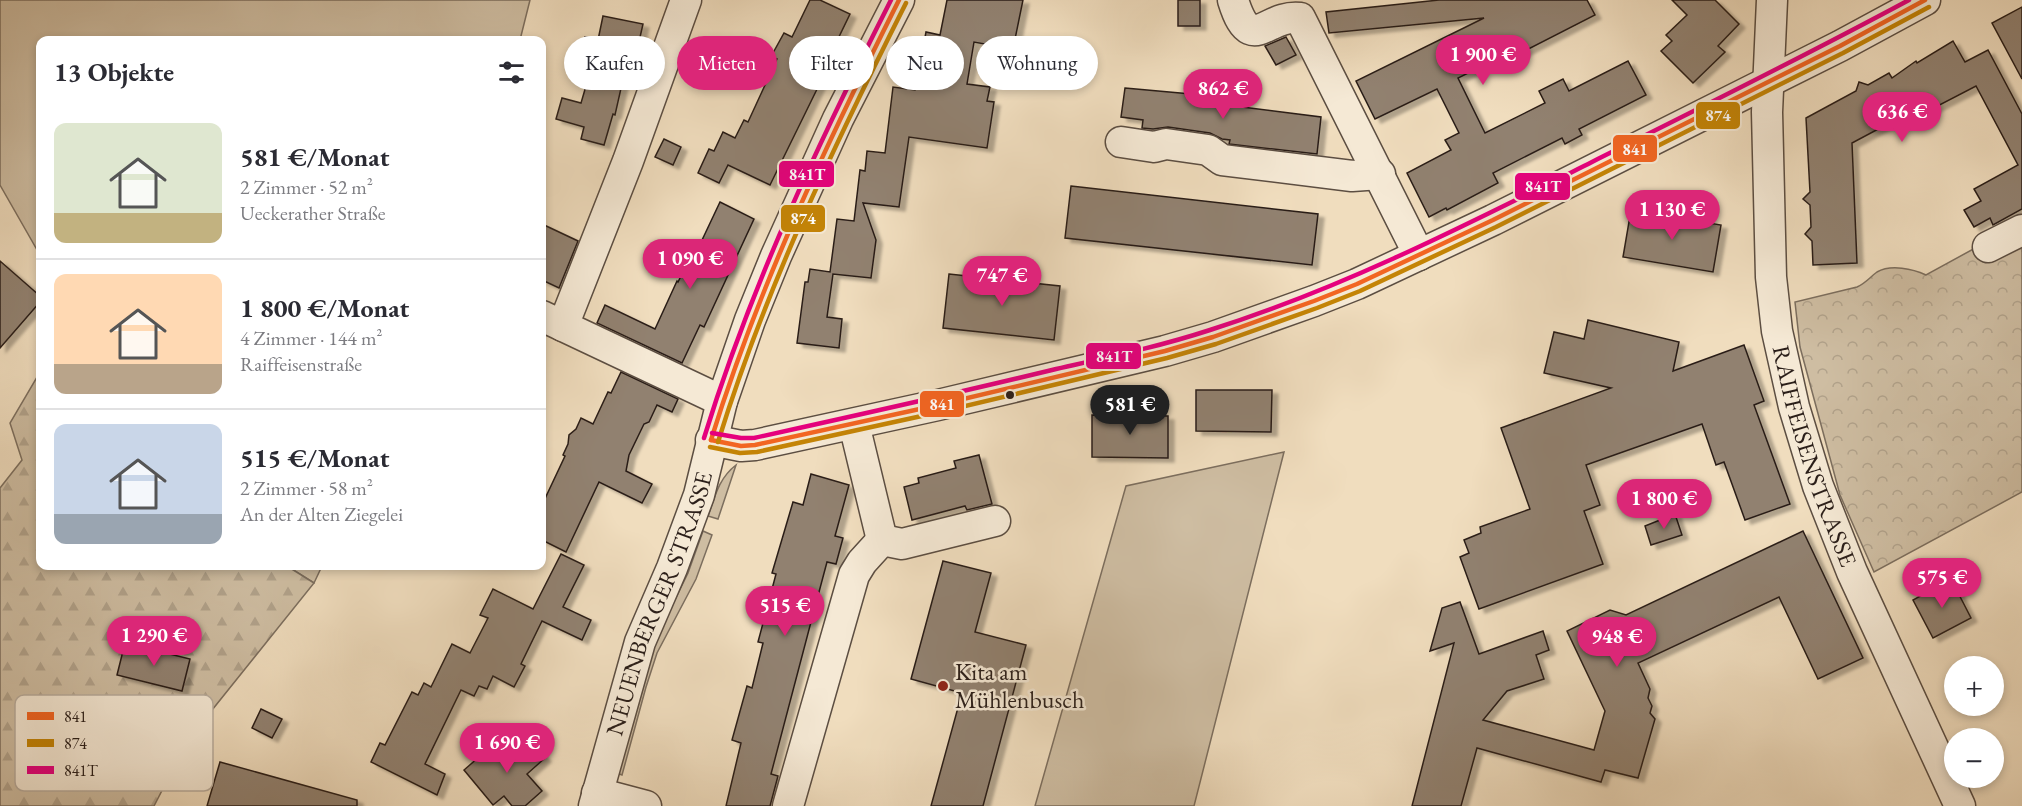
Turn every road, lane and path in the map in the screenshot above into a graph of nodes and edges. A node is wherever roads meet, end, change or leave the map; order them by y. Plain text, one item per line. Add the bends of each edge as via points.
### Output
1 (686, 0) edge
2 (898, 0) edge
3 (1233, 0) edge
4 (1772, 0) edge
5 (1925, 0) edge
6 (1307, 9) edge
7 (1767, 82) junction
8 (1121, 142) dead end
9 (1380, 174) junction
10 (2022, 230) edge
11 (1988, 247) dead end
12 (1419, 255) junction
13 (552, 321) edge
14 (722, 401) junction
15 (854, 424) junction
16 (711, 440) junction
17 (995, 521) dead end
18 (882, 540) junction
19 (595, 799) edge
20 (646, 806) edge
21 (788, 806) edge
22 (1960, 806) edge

1 - 13 street via 628,161
2 - 14 street, NEUENBERGER STRASSE via 776,256
3 - 6 street via 1242,22 1255,31
4 - 7 street, RAIFFEISENSTRASSE
5 - 7 street
6 - 9 street
7 - 12 street
7 - 22 street, RAIFFEISENSTRASSE via 1771,277 1777,331 1794,407 1818,486 1852,572
8 - 9 street via 1208,150 1222,160 1352,176
9 - 12 street
10 - 11 street
12 - 15 street via 1314,301 1203,340
13 - 14 street
14 - 16 street, NEUENBERGER STRASSE
15 - 16 street via 741,447
15 - 18 street
16 - 19 street, NEUENBERGER STRASSE via 699,495 640,642
17 - 18 street via 902,544
18 - 21 street via 854,575
19 - 20 street

